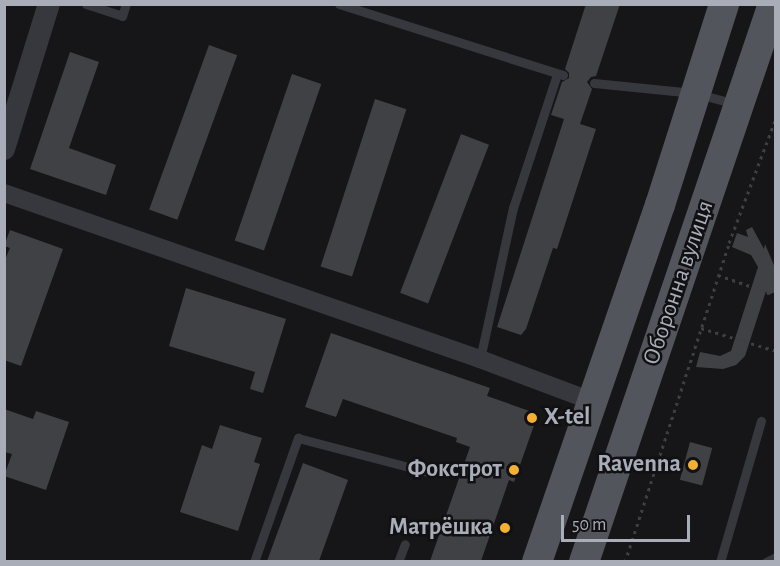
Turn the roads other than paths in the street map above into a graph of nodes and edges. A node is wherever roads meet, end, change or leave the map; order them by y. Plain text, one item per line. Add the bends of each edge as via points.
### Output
1 (49, 4) edge
2 (86, 4) edge
3 (126, 4) edge
4 (339, 4) edge
5 (724, 4) edge
6 (773, 4) edge
7 (594, 83) dead end
8 (694, 93) junction
9 (740, 105) junction
10 (4, 149) edge
11 (4, 193) edge
12 (480, 359) junction
13 (592, 402) junction
14 (761, 421) dead end
15 (431, 473) dead end
16 (405, 544) dead end
17 (776, 557) edge
18 (254, 561) edge
19 (398, 561) edge
20 (537, 561) edge
21 (584, 561) edge
22 (720, 561) edge
23 (766, 561) edge

1 - 10 street
2 - 3 lane via 122,16
4 - 12 lane via 560,75 513,208
5 - 8 main road, Оборонна вулиця
6 - 9 main road, Оборонна вулиця
7 - 8 lane
8 - 9 lane
8 - 13 main road, Оборонна вулиця
9 - 21 main road, Оборонна вулиця
11 - 12 street
12 - 13 street
13 - 20 main road, Оборонна вулиця
14 - 22 lane
15 - 18 lane via 297,438
16 - 19 lane
17 - 23 lane

